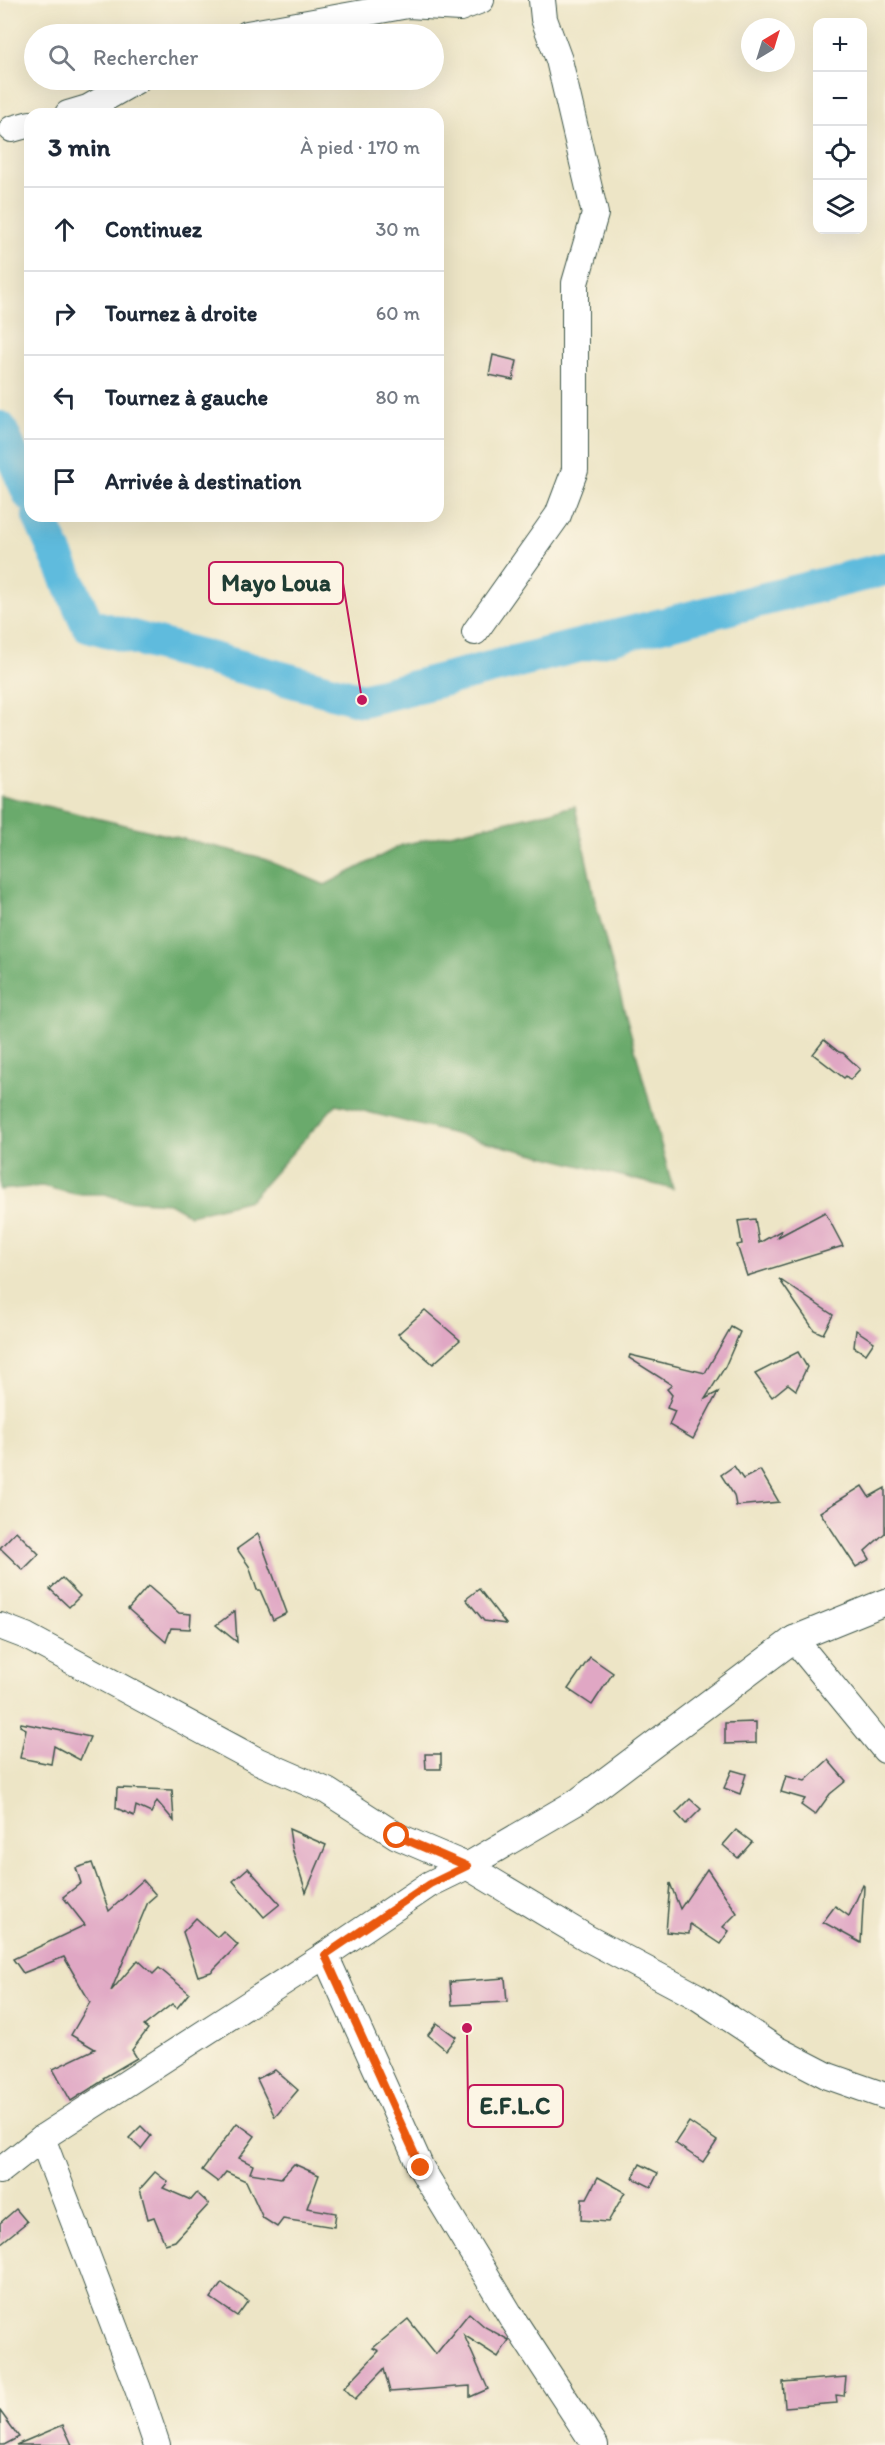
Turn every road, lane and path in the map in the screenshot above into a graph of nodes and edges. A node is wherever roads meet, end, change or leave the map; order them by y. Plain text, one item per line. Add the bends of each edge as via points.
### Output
1 (481, 0) edge
2 (542, 0) edge
3 (303, 24) edge
4 (120, 90) edge
5 (88, 108) edge
6 (475, 632) dead end
7 (885, 1602) edge
8 (0, 1626) edge
9 (794, 1639) junction
10 (885, 1750) edge
11 (467, 1866) junction
12 (325, 1955) junction
13 (885, 2096) edge
14 (42, 2138) junction
15 (0, 2171) edge
16 (157, 2445) edge
17 (595, 2445) edge

1 - 3 street via 460,8 408,5
2 - 6 street via 544,18 560,60 595,214 575,283 575,470 558,515
4 - 5 street
7 - 9 street
8 - 11 street via 26,1636 258,1761 327,1791 397,1836
9 - 10 street
9 - 11 street via 580,1800
11 - 12 street via 430,1884
11 - 13 street via 587,1938 696,1996 776,2049 828,2076
12 - 14 street
12 - 17 street via 421,2168
14 - 15 street
14 - 16 street

